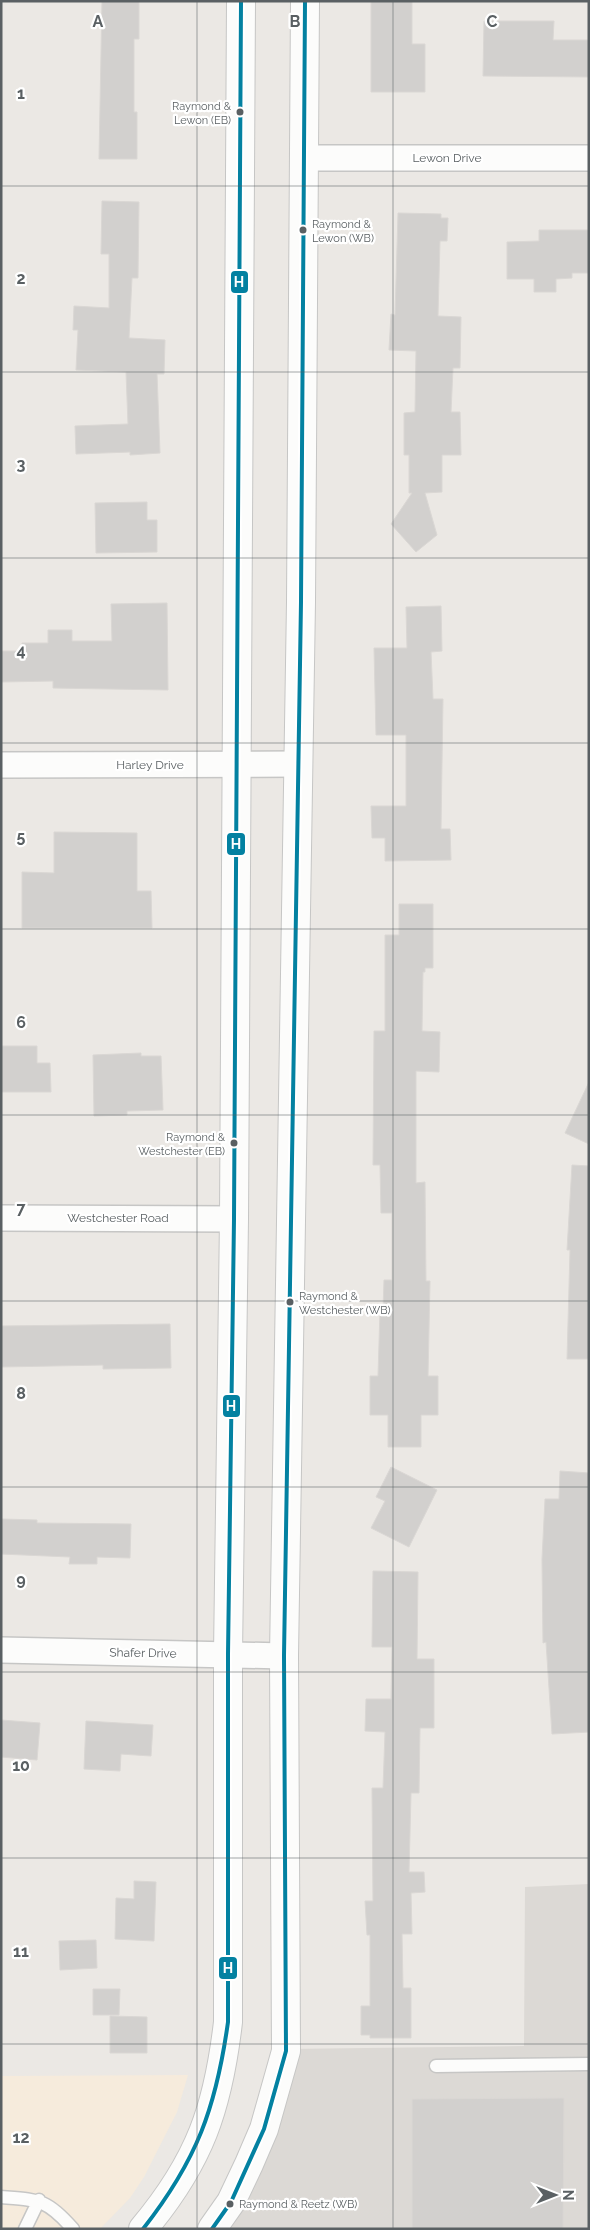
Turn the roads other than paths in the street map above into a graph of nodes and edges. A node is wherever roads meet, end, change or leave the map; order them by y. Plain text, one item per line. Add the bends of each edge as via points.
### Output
1 (241, 1) edge
2 (305, 1) edge
3 (304, 158) junction
4 (589, 158) edge
5 (298, 764) junction
6 (1, 765) edge
7 (237, 766) junction
8 (1, 1218) edge
9 (234, 1219) junction
10 (1, 1650) edge
11 (228, 1654) junction
12 (284, 1656) junction
13 (589, 2064) edge
14 (436, 2066) dead end
15 (1, 2197) edge
16 (39, 2200) junction
17 (25, 2229) edge
18 (73, 2229) edge
19 (143, 2229) edge
20 (212, 2229) edge

1 - 7 main road
2 - 3 main road
3 - 4 street, Lewon Drive
3 - 5 main road
5 - 7 street, Harley Drive
5 - 12 main road
6 - 7 street, Harley Drive
7 - 9 main road
8 - 9 street, Westchester Road
9 - 11 main road
10 - 11 street, Shafer Drive
11 - 12 street, Shafer Drive
11 - 19 main road via 228,2022 222,2069 213,2107 197,2149 165,2201
12 - 20 main road via 286,2051 264,2129 250,2164 231,2202
13 - 14 lane
15 - 16 lane
16 - 17 lane
16 - 18 lane

